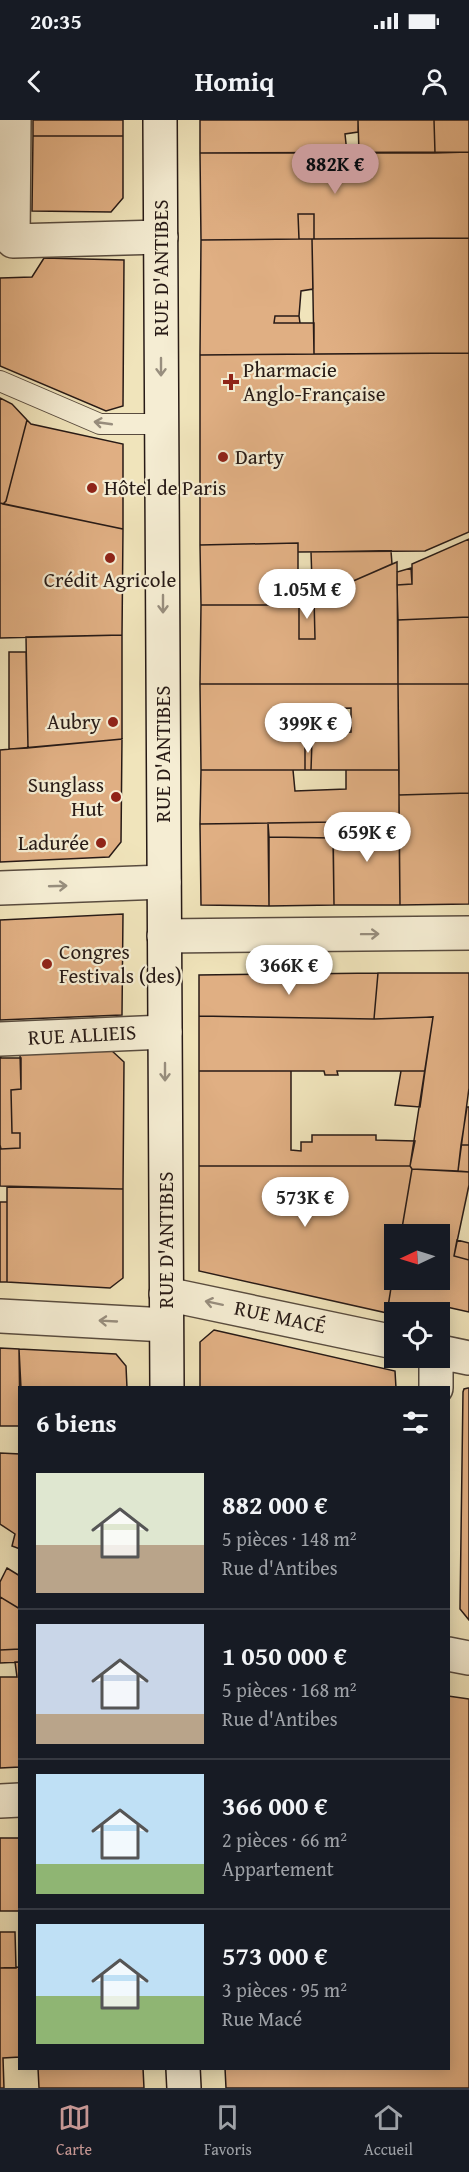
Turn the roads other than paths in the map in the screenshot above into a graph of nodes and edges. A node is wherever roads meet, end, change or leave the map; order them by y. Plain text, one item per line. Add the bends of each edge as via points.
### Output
1 (14, 120) edge
2 (160, 120) edge
3 (161, 237) junction
4 (0, 381) edge
5 (162, 424) junction
6 (164, 882) junction
7 (0, 888) edge
8 (469, 933) edge
9 (164, 936) junction
10 (165, 1032) junction
11 (0, 1039) edge
12 (166, 1310) junction
13 (0, 1316) edge
14 (384, 1341) edge
15 (450, 1354) edge
16 (469, 1358) edge
17 (436, 1368) edge
18 (167, 1386) edge
19 (436, 1386) edge
20 (450, 1654) edge
21 (469, 1658) edge
22 (18, 1800) edge
23 (0, 1801) edge
24 (183, 2070) edge
25 (184, 2088) edge

1 - 3 street via 13,241
2 - 3 street, RUE D'ANTIBES
3 -> 5 street, RUE D'ANTIBES
5 -> 4 lane via 100,424
5 -> 6 street, RUE D'ANTIBES
7 -> 6 street
6 - 9 street, RUE D'ANTIBES
9 -> 8 street
9 - 10 street, RUE D'ANTIBES
10 - 11 street, RUE ALLIEIS
10 -> 12 street, RUE D'ANTIBES
12 -> 13 street, RUE MACÉ
14 -> 12 street, RUE MACÉ
12 - 18 street, RUE D'ANTIBES
15 - 16 street
17 - 19 street
20 - 21 street
22 - 23 street
24 - 25 street

